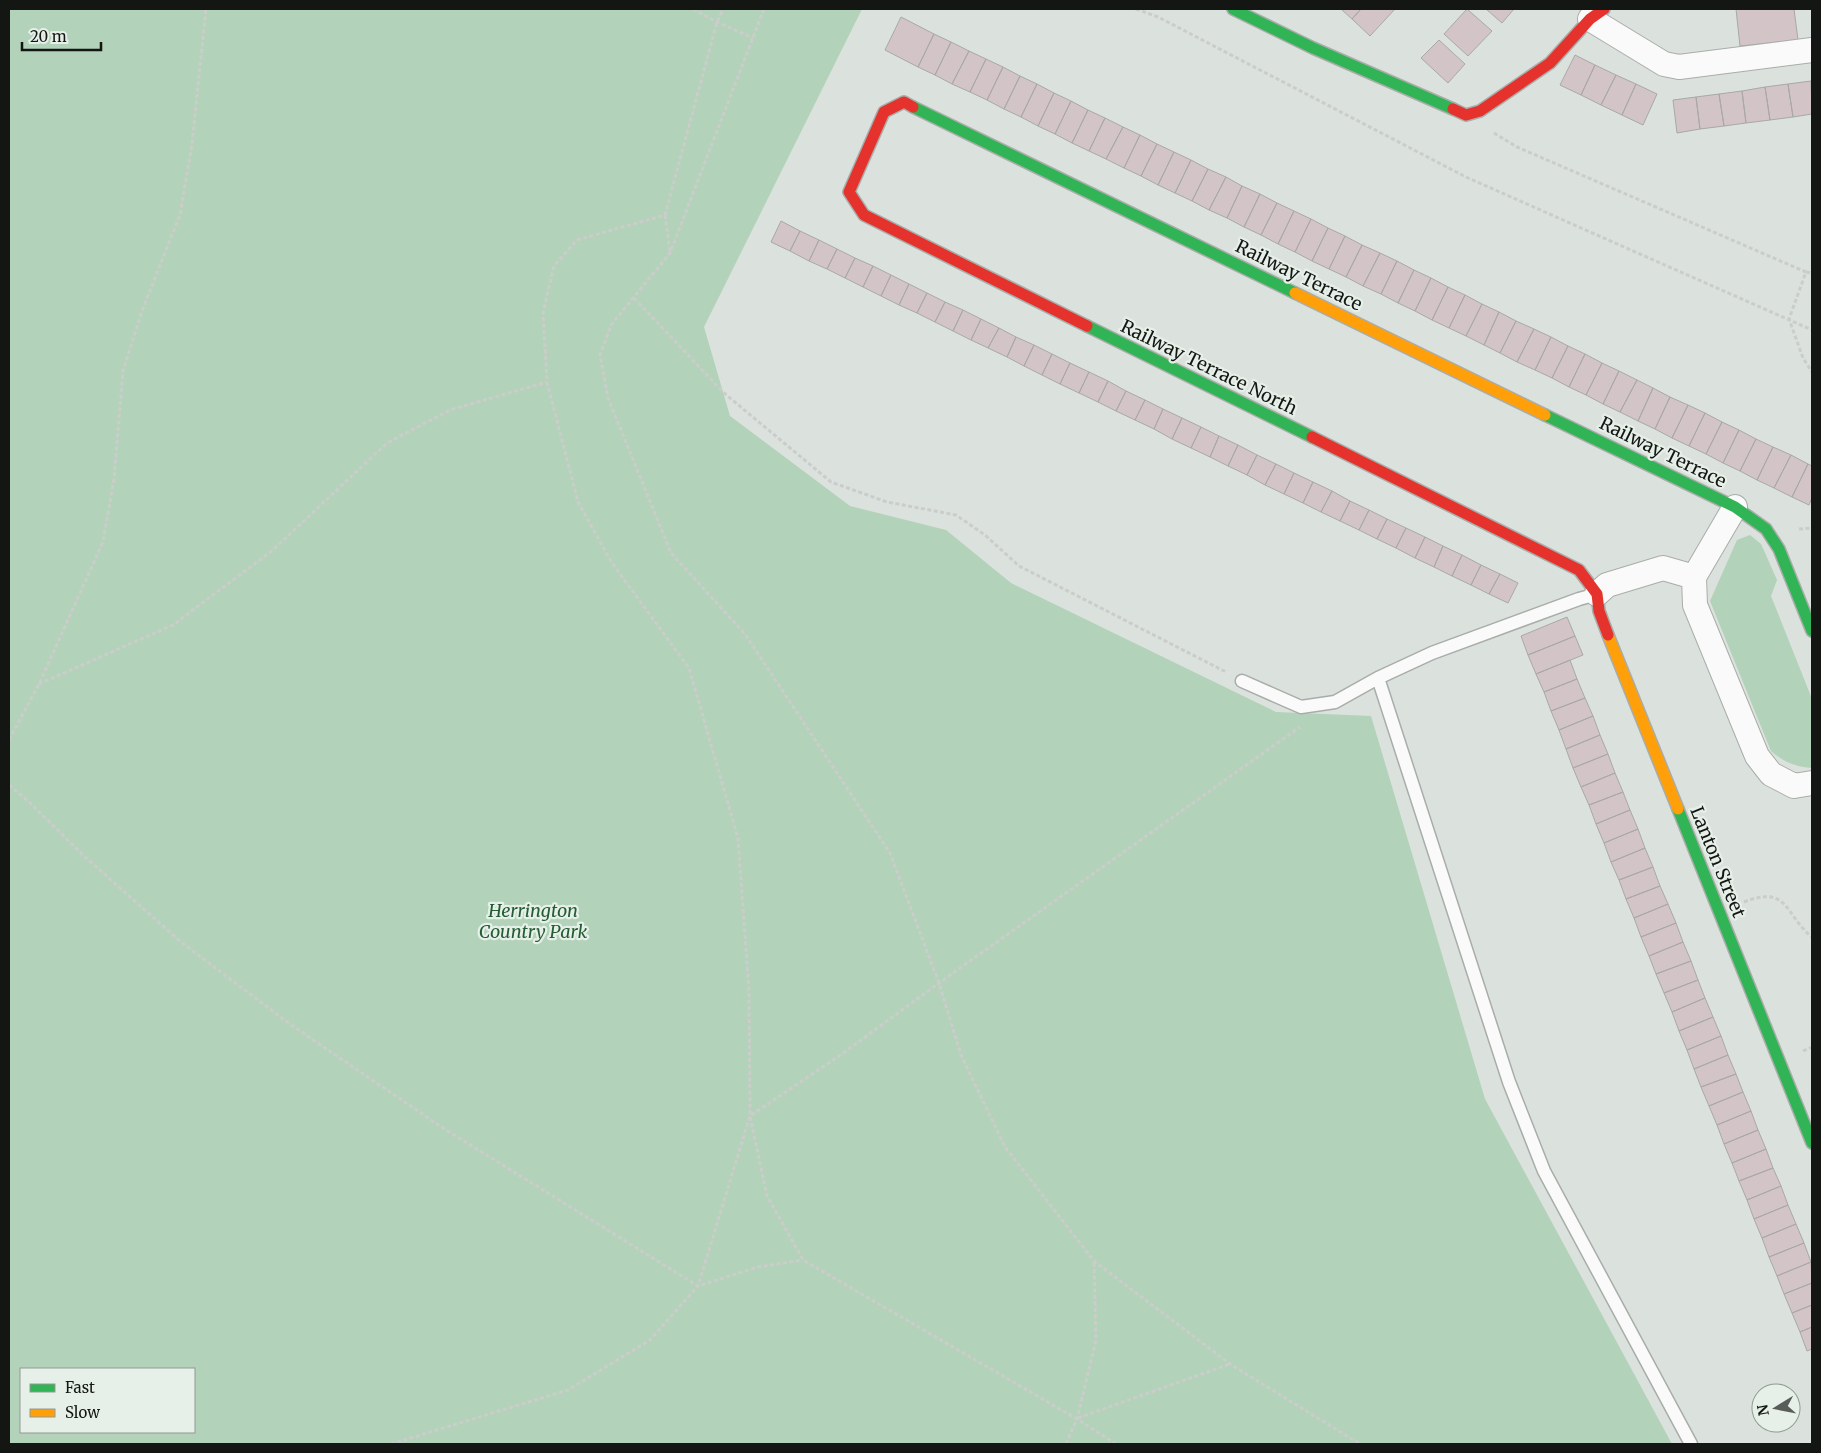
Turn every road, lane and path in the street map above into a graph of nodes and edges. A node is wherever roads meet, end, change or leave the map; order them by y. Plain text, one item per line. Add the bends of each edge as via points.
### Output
1 (206, 9) edge
2 (693, 9) edge
3 (723, 9) edge
4 (764, 9) edge
5 (1136, 9) edge
6 (1233, 9) edge
7 (1597, 14) edge
8 (717, 22) junction
9 (753, 38) junction
10 (1812, 50) edge
11 (1466, 115) junction
12 (868, 150) joint
13 (665, 215) junction
14 (670, 253) junction
15 (1806, 272) junction
16 (1812, 273) edge
17 (634, 298) junction
18 (1789, 319) junction
19 (1812, 330) edge
20 (1812, 372) edge
21 (547, 382) junction
22 (1735, 507) junction
23 (1694, 577) junction
24 (1597, 594) junction
25 (1812, 631) edge
26 (1378, 678) junction
27 (1242, 681) joint
28 (39, 684) junction
29 (1303, 725) dead end
30 (9, 740) edge
31 (1812, 783) edge
32 (9, 785) edge
33 (1720, 912) junction
34 (1812, 937) edge
35 (939, 983) junction
36 (750, 1116) junction
37 (1812, 1143) edge
38 (803, 1260) junction
39 (1094, 1261) junction
40 (698, 1286) junction
41 (1230, 1364) junction
42 (1077, 1418) junction
43 (391, 1444) edge
44 (1066, 1444) edge
45 (1116, 1444) edge
46 (1360, 1444) edge
47 (1691, 1444) edge

1 - 28 path via 192,144 180,215 142,311 123,371 114,479 103,542
2 - 8 path
3 - 8 path
4 - 9 path
5 - 18 path via 1158,17 1468,178
6 - 11 street
7 - 10 street via 1664,64 1679,67
7 - 11 street via 1550,63 1480,111
8 - 9 path
8 - 13 path
9 - 14 path
11 - 15 path via 1517,147
12 - 22 street, Railway Terrace via 884,112 904,102
12 - 24 street, Railway Terrace North via 849,192 864,215 1579,570
13 - 14 path
13 - 21 path via 578,240 554,266 543,313
14 - 17 path
15 - 16 path
15 - 18 path
17 - 27 path via 724,394 832,482 887,502 956,515 985,535 1019,566
17 - 35 path via 611,325 600,355 608,398 671,553 745,634 890,853
18 - 19 path
18 - 20 path via 1803,358
21 - 28 path via 450,410 387,442 273,550 173,625
21 - 36 path via 578,502 612,563 689,668 738,838 749,991
22 - 23 street
22 - 25 street via 1766,529 1779,549
23 - 24 street via 1663,568 1607,585
23 - 31 street via 1695,605 1757,756 1771,774 1794,786
24 - 26 lane via 1432,653
24 - 33 street, Lanton Street via 1599,612
26 - 27 lane via 1335,702 1301,707
26 - 47 lane via 1509,1082 1544,1171
28 - 30 path
29 - 35 path
32 - 40 path via 181,942 294,1027 442,1128
33 - 34 path via 1761,897 1775,897 1789,908
33 - 37 street, Lanton Street
35 - 36 path
35 - 39 path via 961,1055 1005,1147
36 - 38 path via 767,1196
36 - 40 path
38 - 40 path via 758,1267
38 - 42 path
39 - 41 path
39 - 42 path via 1096,1340
40 - 43 path via 650,1340 568,1390
41 - 42 path
41 - 46 path
42 - 44 path
42 - 45 path

